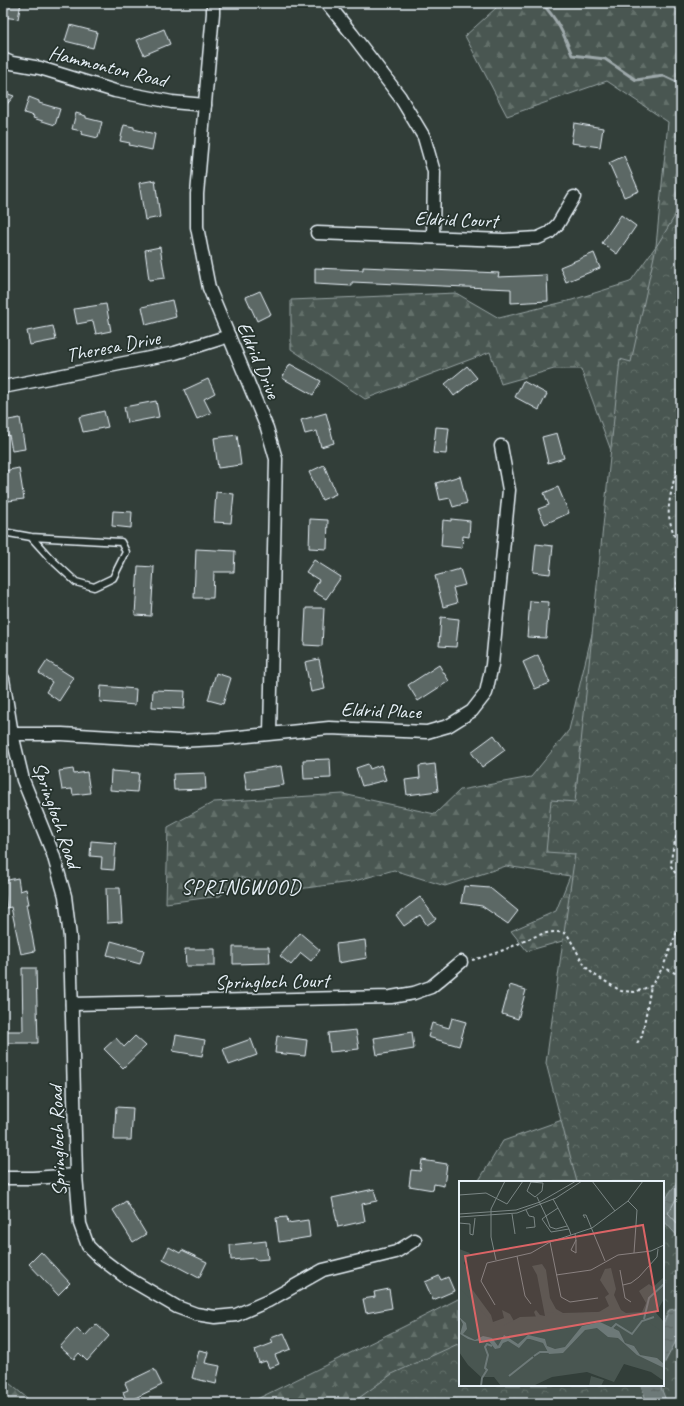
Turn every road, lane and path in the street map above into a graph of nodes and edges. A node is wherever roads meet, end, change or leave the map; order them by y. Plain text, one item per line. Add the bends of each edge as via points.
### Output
1 (213, 3) edge
2 (327, 3) edge
3 (3, 59) edge
4 (206, 105) junction
5 (574, 198) dead end
6 (318, 233) dead end
7 (433, 237) junction
8 (229, 336) junction
9 (3, 387) edge
10 (501, 446) dead end
11 (681, 458) edge
12 (3, 532) edge
13 (31, 537) junction
14 (681, 552) edge
15 (681, 570) edge
16 (681, 604) edge
17 (3, 679) edge
18 (270, 733) junction
19 (12, 734) junction
20 (681, 807) edge
21 (681, 888) edge
22 (681, 909) edge
23 (461, 962) joint
24 (663, 967) junction
25 (681, 976) edge
26 (651, 986) junction
27 (72, 1004) junction
28 (637, 1043) dead end
29 (76, 1175) junction
30 (3, 1178) edge
31 (416, 1240) dead end

1 - 4 street, Eldrid Drive
2 - 7 street via 400,97 424,137 434,172
3 - 4 street, Hammonton Road via 115,91 172,102
4 - 8 street, Eldrid Drive via 197,194 197,227 209,288
5 - 7 street, Eldrid Court via 558,224 549,233 538,238 504,240
6 - 7 street, Eldrid Court
8 - 9 street, Theresa Drive via 175,353
8 - 18 street, Eldrid Drive via 267,428 276,460
10 - 18 street, Eldrid Place via 509,490 492,665 486,693 472,711 448,726 427,732 329,728
11 - 14 path via 674,481 669,515
12 - 13 lane
13 - 13 lane via 76,582 94,587 113,578 126,552 121,542
15 - 16 path via 677,585
17 - 19 street, Springloch Road
18 - 19 street, Eldrid Place via 178,741 62,734
19 - 27 street, Springloch Road via 23,780 53,854 65,896 70,937
20 - 21 path via 671,866
22 - 24 path via 677,932
23 - 26 path via 485,956 542,934 560,932 567,934 585,966 593,974 621,992 635,992
23 - 27 street, Springloch Court via 431,987 390,998
24 - 25 path
24 - 26 path
26 - 28 path via 642,1036
27 - 29 street, Springloch Road
29 - 30 street
29 - 31 street, Springloch Road via 80,1224 88,1246 124,1276 196,1314 215,1317 236,1315 268,1301 322,1270 396,1252

